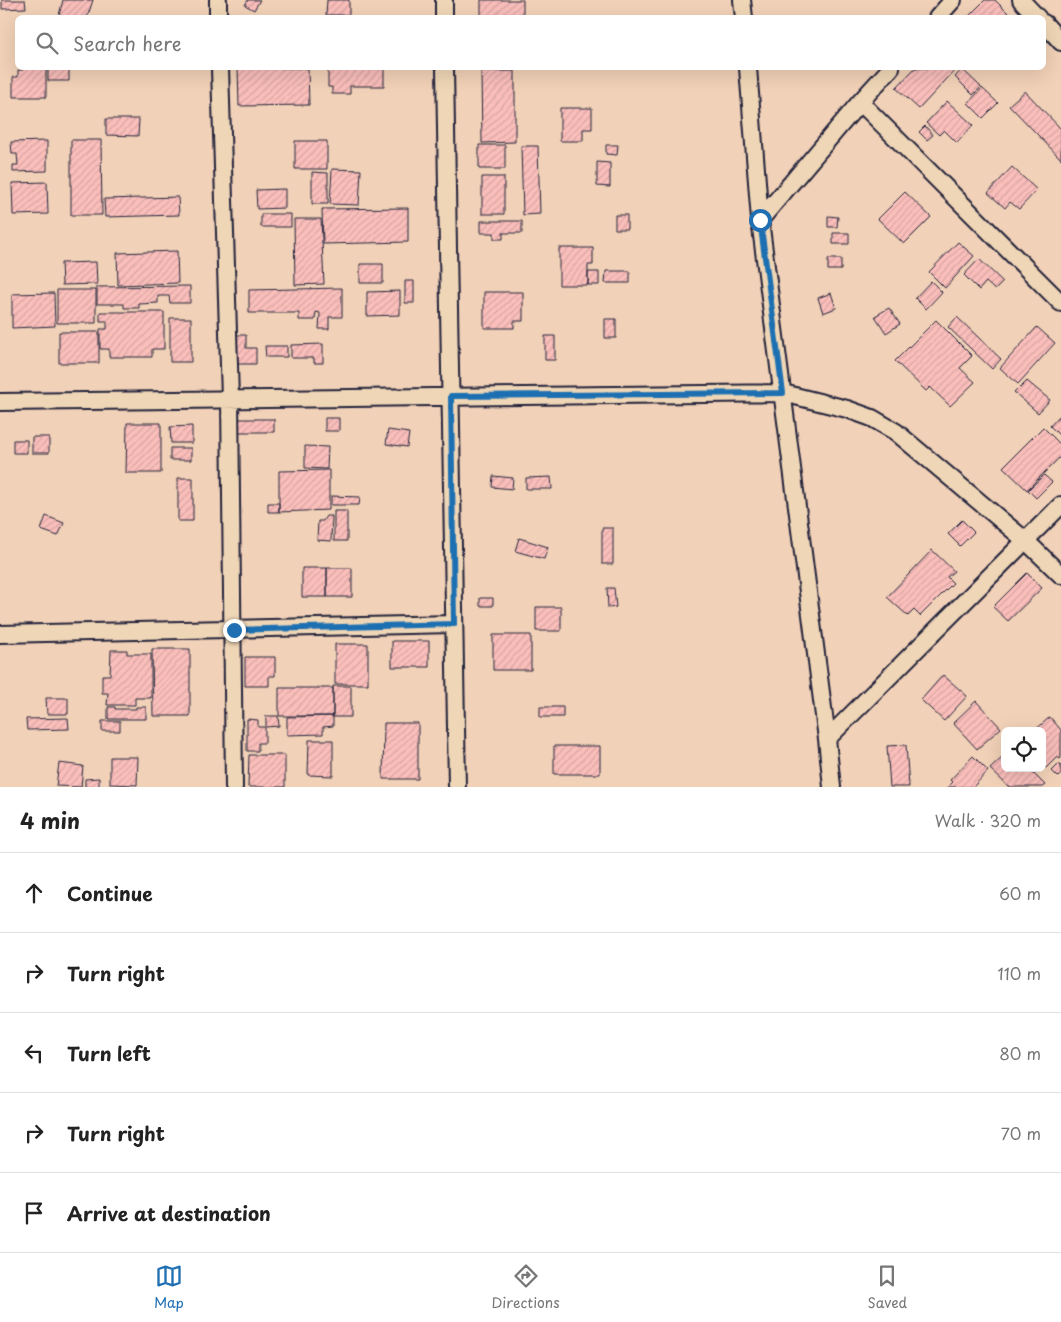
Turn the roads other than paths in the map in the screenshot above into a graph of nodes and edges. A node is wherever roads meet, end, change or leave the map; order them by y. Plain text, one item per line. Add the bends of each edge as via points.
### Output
1 (218, 0) edge
2 (444, 0) edge
3 (742, 0) edge
4 (953, 0) edge
5 (1021, 0) edge
6 (218, 15) edge
7 (444, 15) edge
8 (744, 15) edge
9 (940, 15) edge
10 (1035, 15) edge
11 (1046, 25) edge
12 (1061, 42) edge
13 (220, 70) edge
14 (445, 70) edge
15 (748, 70) edge
16 (889, 70) edge
17 (860, 102) junction
18 (760, 220) junction
19 (1061, 303) edge
20 (783, 393) junction
21 (451, 396) junction
22 (230, 398) junction
23 (0, 402) edge
24 (1061, 505) edge
25 (1026, 541) junction
26 (1061, 575) edge
27 (454, 624) junction
28 (234, 630) junction
29 (0, 634) edge
30 (827, 739) junction
31 (234, 787) edge
32 (457, 787) edge
33 (832, 787) edge

1 - 6 street
2 - 7 street
3 - 8 street
4 - 9 street
5 - 10 street
11 - 12 street
13 - 22 street
14 - 21 street
15 - 18 street
16 - 17 street
17 - 18 street
17 - 19 street
18 - 20 street
20 - 21 street
20 - 25 street via 848,409 896,432
20 - 30 street
21 - 22 street
21 - 27 street
22 - 23 street
22 - 28 street
24 - 25 street
25 - 26 street
25 - 30 street
27 - 28 street
27 - 32 street
28 - 29 street
28 - 31 street
30 - 33 street

